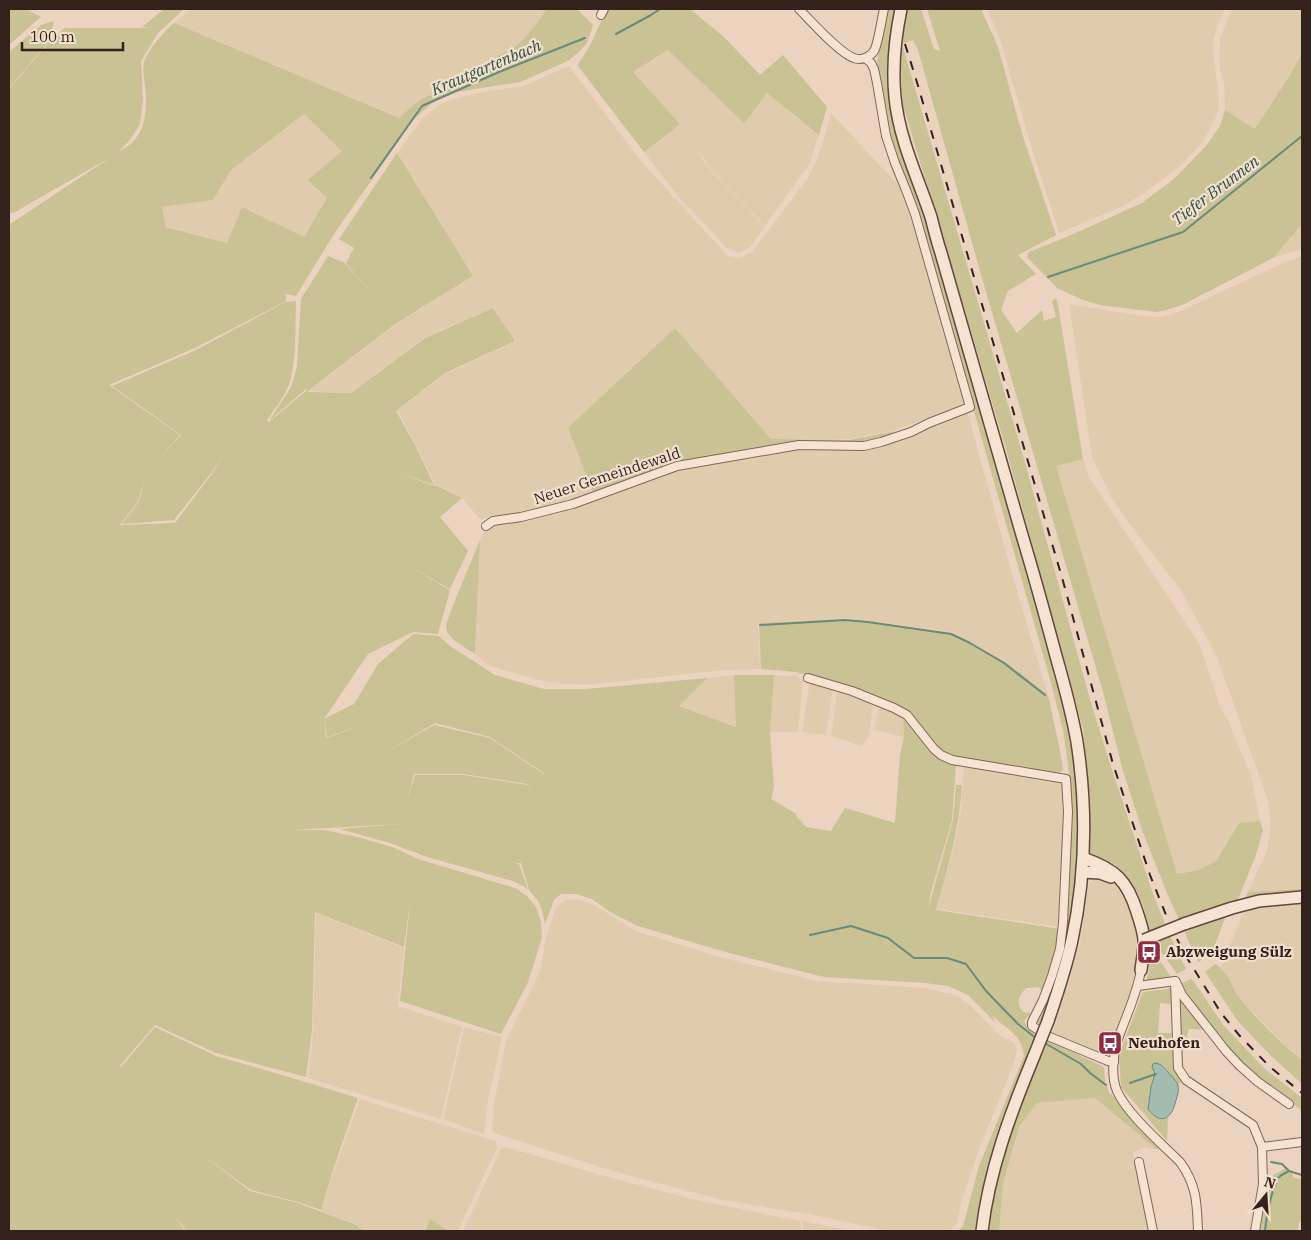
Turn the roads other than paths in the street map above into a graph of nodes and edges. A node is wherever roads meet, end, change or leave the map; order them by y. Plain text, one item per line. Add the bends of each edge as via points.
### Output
1 (799, 9) edge
2 (884, 9) edge
3 (902, 9) edge
4 (865, 58) junction
5 (486, 526) dead end
6 (808, 678) dead end
7 (1083, 858) junction
8 (1082, 872) junction
9 (1130, 893) junction
10 (1302, 897) edge
11 (1144, 940) junction
12 (1141, 970) joint
13 (1175, 981) junction
14 (1138, 986) junction
15 (1114, 1062) junction
16 (1289, 1104) dead end
17 (1302, 1142) edge
18 (1262, 1147) junction
19 (1139, 1162) dead end
20 (982, 1231) edge
21 (1153, 1231) edge
22 (1198, 1231) edge
23 (1255, 1231) edge

1 - 4 street via 844,53 860,60
2 - 4 street via 874,51
3 - 7 main road via 894,49 898,121 933,227 1068,699 1082,780
4 - 5 street, Neuer Gemeindewald via 874,69 886,136 915,214 970,407 881,442 864,446 799,444 677,466 573,504 493,521
6 - 15 street via 894,708 907,716 934,749 952,760 1066,779 1068,812 1061,940 1052,976 1032,1026 1050,1037
7 - 8 main road
7 - 9 main road via 1113,872 1126,884
8 - 9 main road via 1110,877
8 - 20 main road, bridge via 1072,941 1062,981 1004,1135
9 - 11 main road
10 - 11 main road, bridge via 1259,900
11 - 12 main road
12 - 14 street
13 - 14 street
13 - 16 street via 1226,1051 1258,1082
13 - 18 street via 1178,1068 1186,1080 1252,1125
14 - 15 street via 1117,1044
15 - 22 street via 1116,1090 1124,1102 1187,1171 1196,1197
17 - 18 street
18 - 23 street via 1263,1184
19 - 21 street

